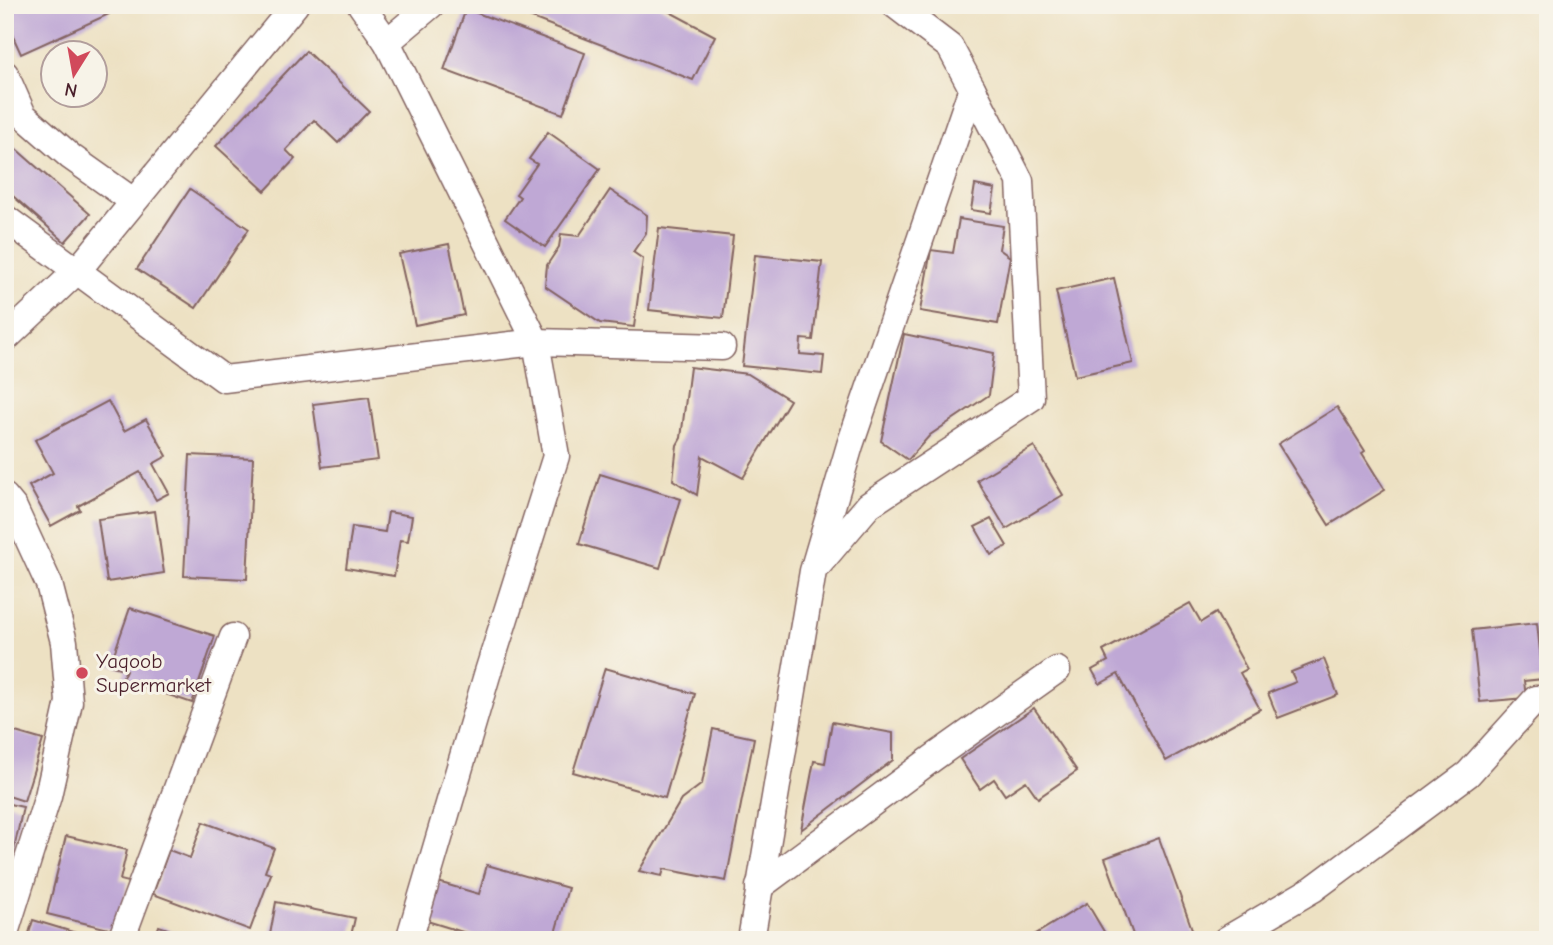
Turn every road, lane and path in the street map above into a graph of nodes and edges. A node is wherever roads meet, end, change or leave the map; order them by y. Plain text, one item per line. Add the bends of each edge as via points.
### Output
1 (295, 5) edge
2 (361, 5) edge
3 (431, 5) edge
4 (895, 5) edge
5 (387, 42) junction
6 (5, 74) edge
7 (972, 88) junction
8 (133, 201) junction
9 (5, 218) edge
10 (78, 270) junction
11 (5, 339) edge
12 (536, 342) junction
13 (722, 347) dead end
14 (5, 497) edge
15 (813, 571) junction
16 (233, 637) dead end
17 (1057, 670) dead end
18 (1536, 699) dead end
19 (759, 887) junction
20 (5, 933) edge
21 (121, 940) edge
22 (409, 940) edge
23 (751, 940) edge
24 (1226, 940) edge

1 - 8 street
2 - 5 street
3 - 5 street
4 - 7 street via 950,47
5 - 12 street
6 - 8 street via 23,115 71,157
7 - 15 street via 854,433
7 - 15 street via 1020,181 1031,398 869,505
8 - 10 street
9 - 10 street
10 - 11 street
10 - 12 street via 224,379
12 - 13 street
12 - 22 street via 556,456
14 - 20 street via 49,584 65,642 69,702 48,796
15 - 19 street
16 - 21 street
17 - 19 street
18 - 24 street via 1468,774 1313,889
19 - 23 street

